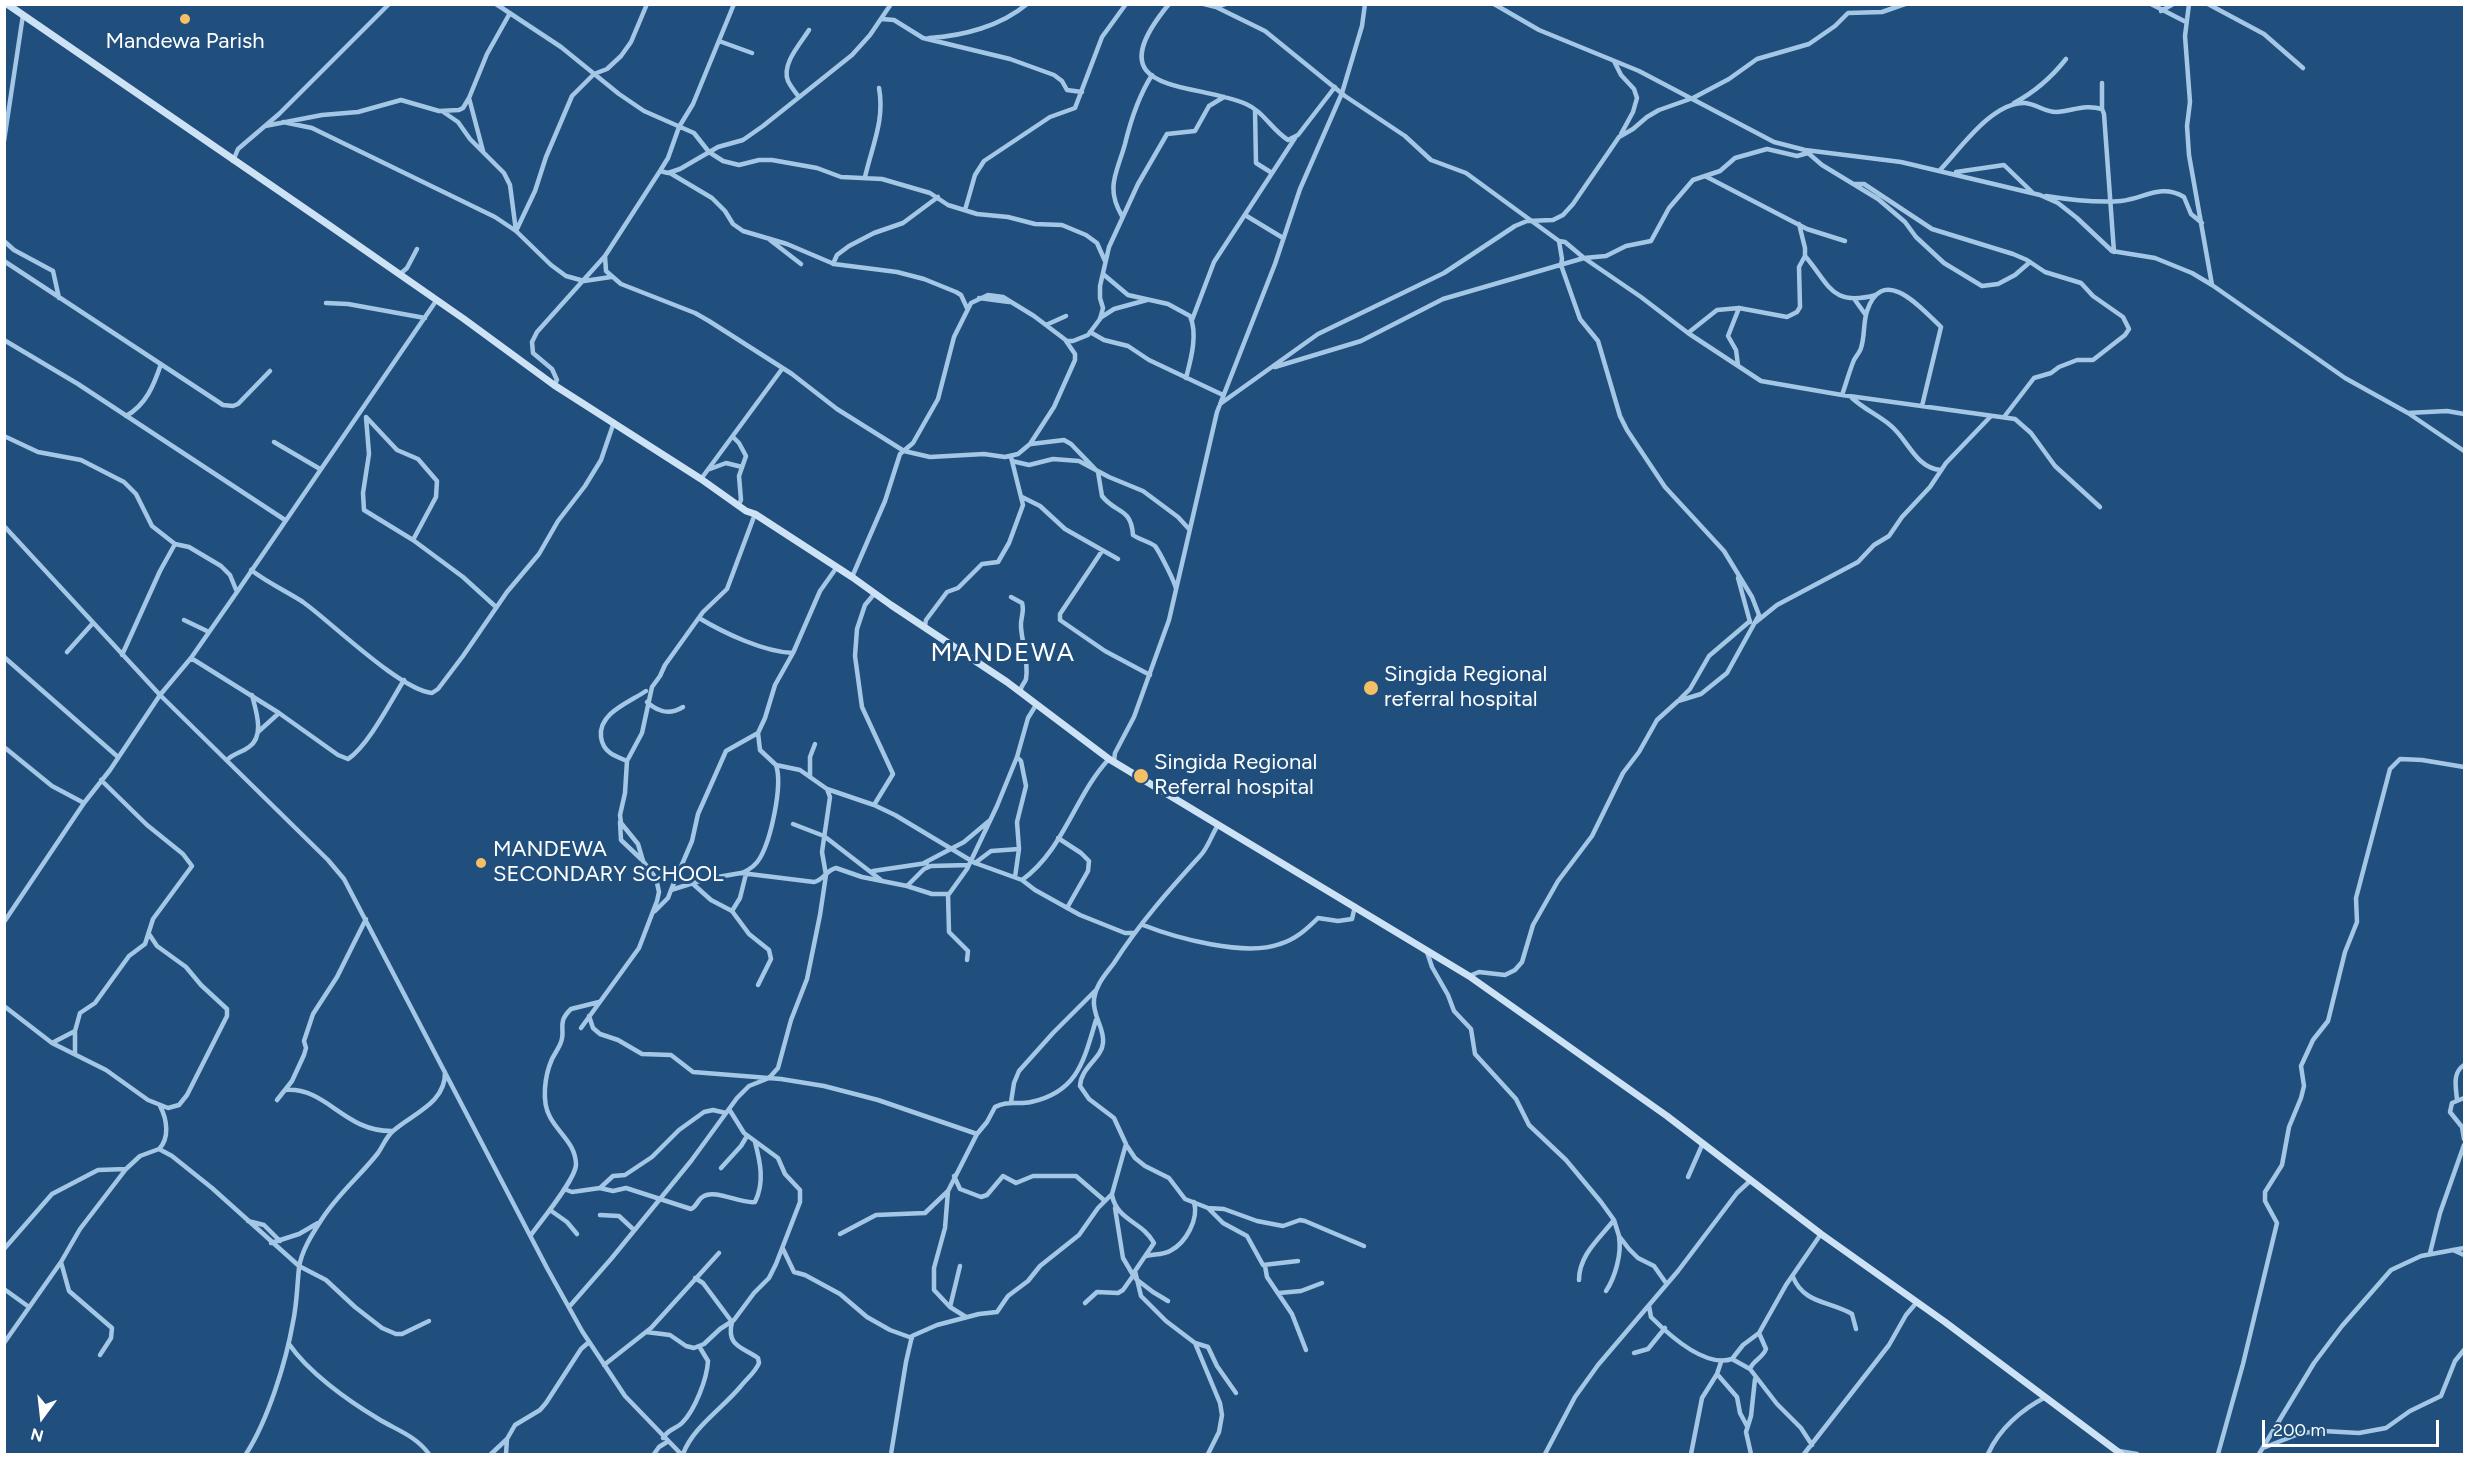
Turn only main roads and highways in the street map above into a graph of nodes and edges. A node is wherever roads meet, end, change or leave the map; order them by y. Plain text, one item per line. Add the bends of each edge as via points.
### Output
1 (7, 4) edge
2 (2118, 1452) edge

1 - 2 main road via 554,385 925,626 1112,760 1469,976 1703,1143

